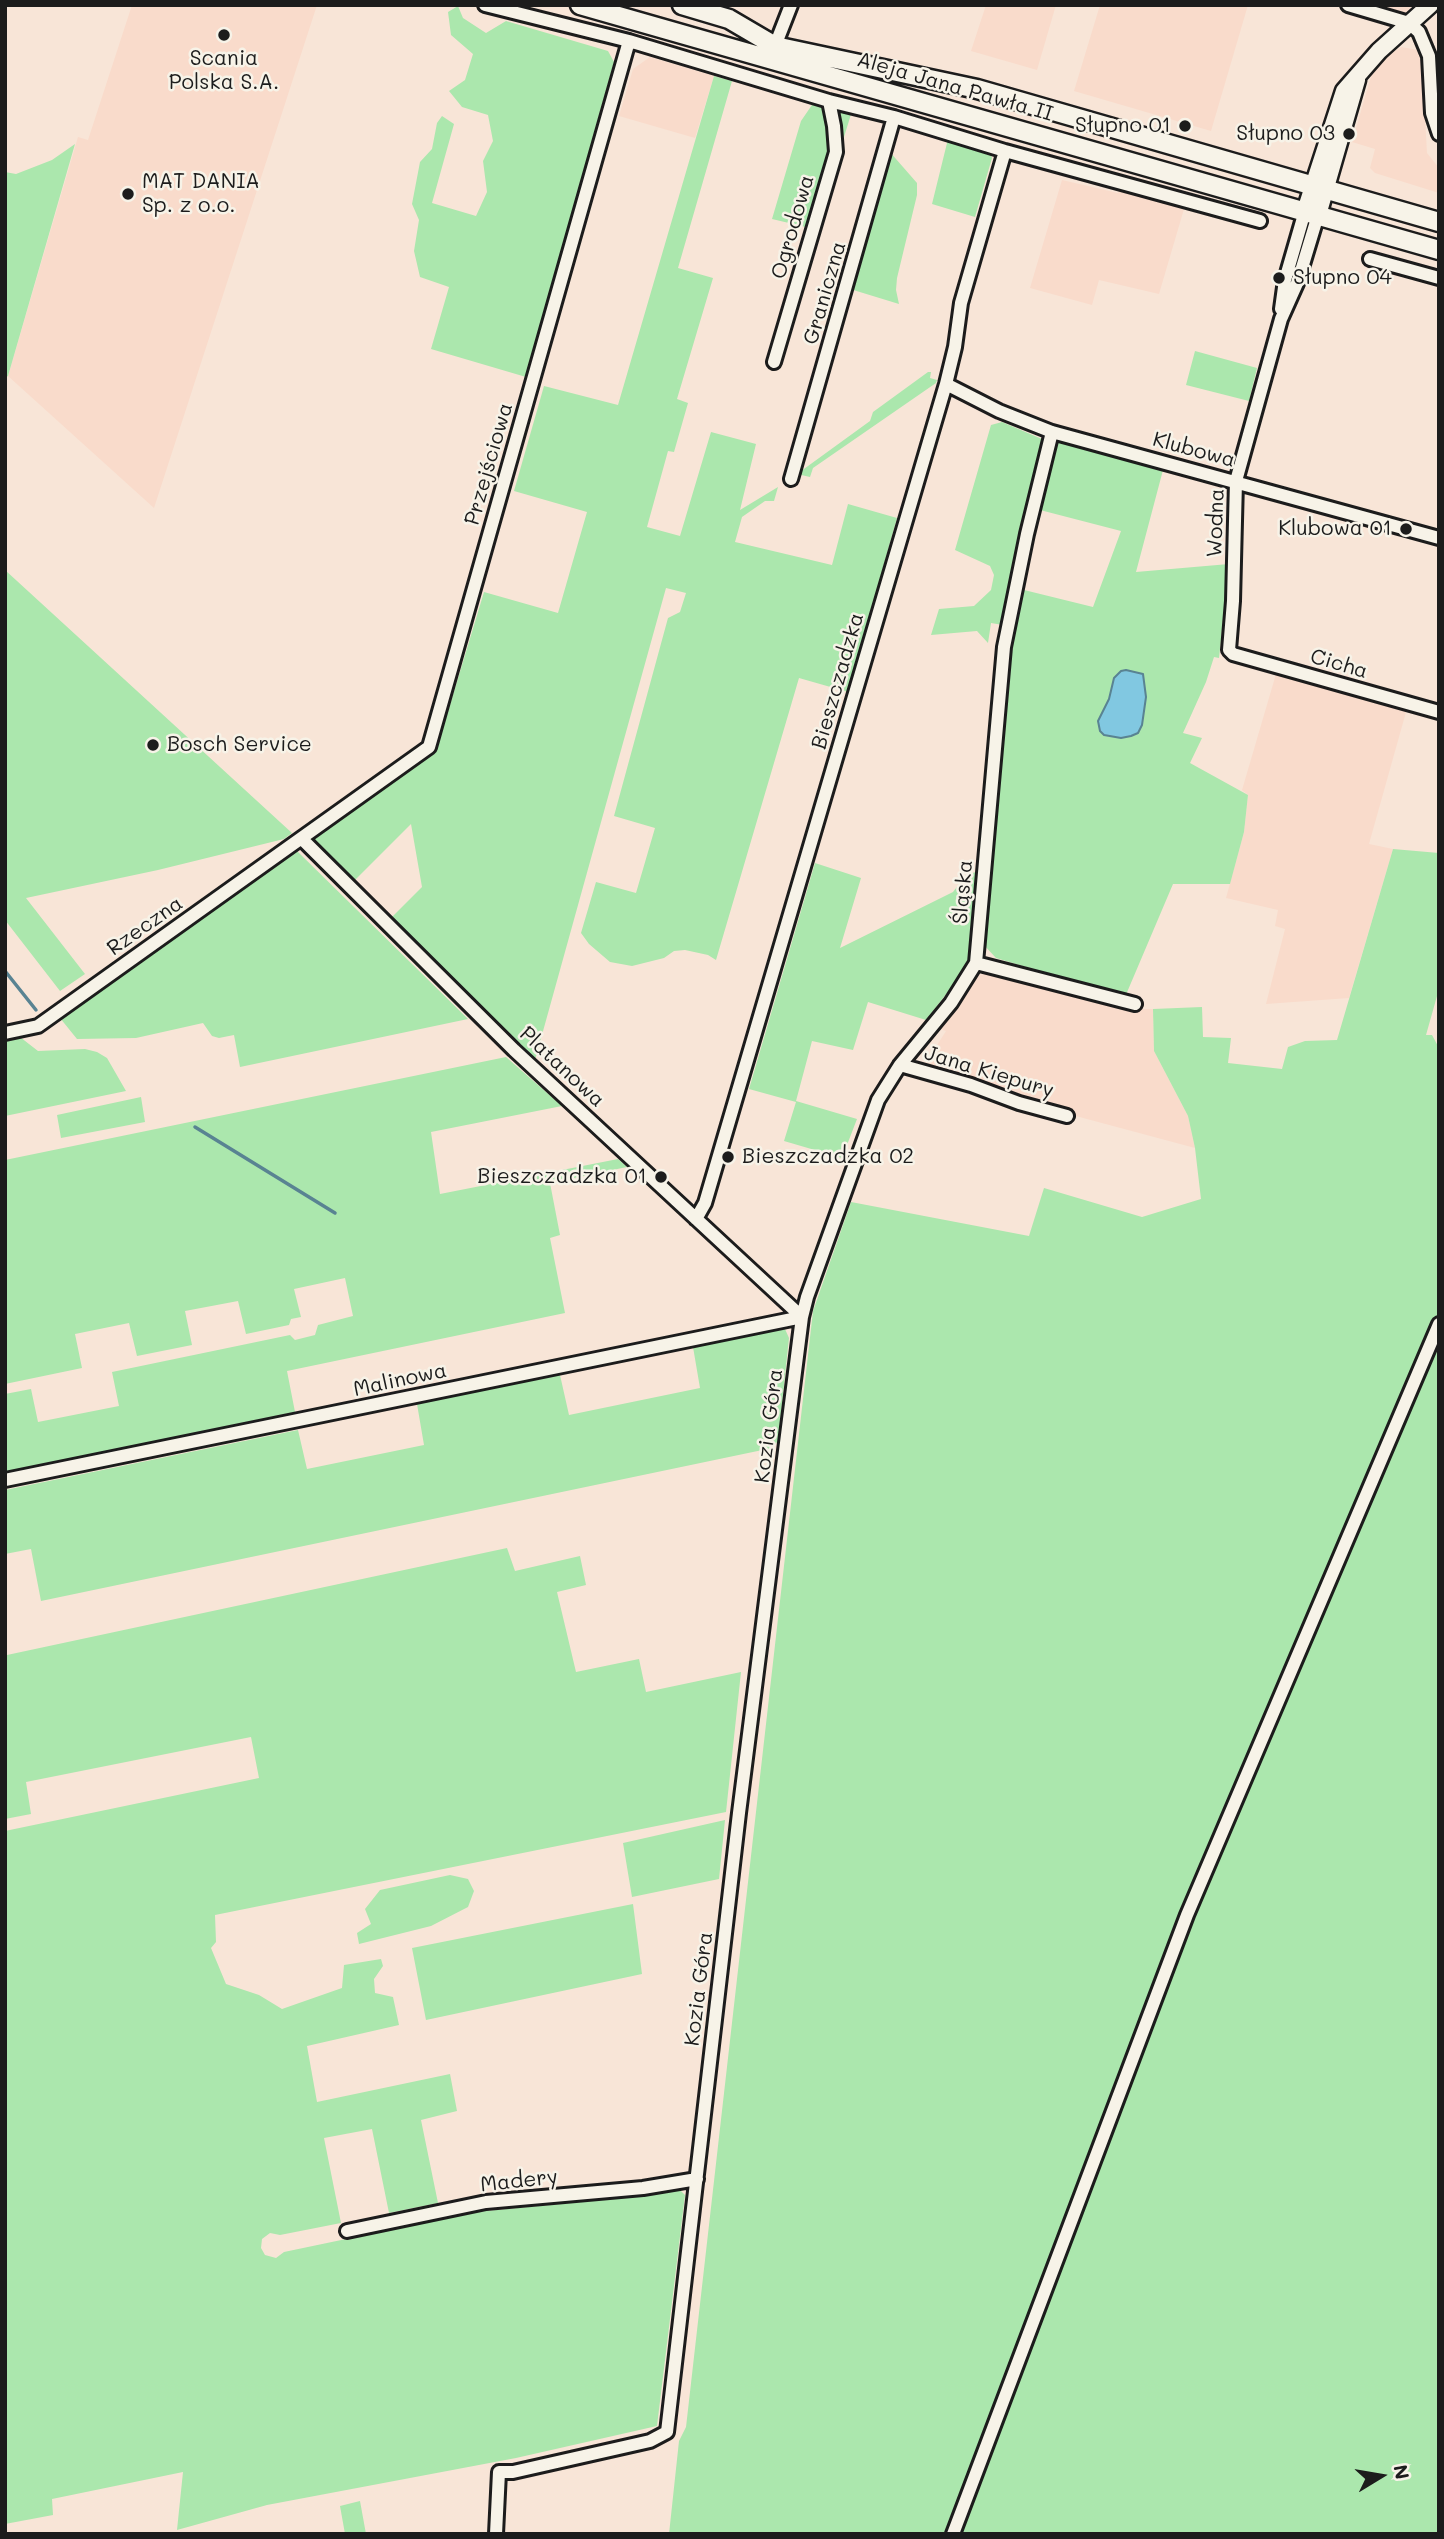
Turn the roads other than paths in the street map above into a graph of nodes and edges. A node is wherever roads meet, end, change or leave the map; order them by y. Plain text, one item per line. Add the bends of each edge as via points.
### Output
1 (485, 5) edge
2 (580, 5) edge
3 (682, 5) edge
4 (790, 5) edge
5 (1348, 5) edge
6 (1430, 5) edge
7 (1409, 23) junction
8 (629, 41) junction
9 (775, 46) junction
10 (829, 101) junction
11 (894, 117) junction
12 (1439, 134) edge
13 (1005, 151) junction
14 (1319, 188) junction
15 (1312, 213) junction
16 (1260, 221) dead end
17 (1439, 222) edge
18 (1439, 250) edge
19 (1370, 259) dead end
20 (1439, 278) edge
21 (774, 362) dead end
22 (946, 384) junction
23 (1052, 432) junction
24 (791, 479) dead end
25 (1236, 481) junction
26 (1439, 538) edge
27 (1229, 650) joint
28 (1439, 712) edge
29 (302, 839) junction
30 (976, 963) junction
31 (1135, 1004) dead end
32 (5, 1033) edge
33 (900, 1065) junction
34 (1068, 1116) dead end
35 (696, 1219) junction
36 (802, 1317) junction
37 (1439, 1324) edge
38 (5, 1479) edge
39 (696, 2179) junction
40 (347, 2231) dead end
41 (496, 2534) edge
42 (953, 2534) edge

1 - 8 street
2 - 15 main road, Aleja Jana Pawła II
3 - 9 main road, Aleja Jana Pawła II via 729,19
4 - 9 street
5 - 7 street
6 - 7 street
7 - 12 street via 1427,48 1432,113
7 - 14 street via 1360,71 1339,100
8 - 10 street
8 - 29 street, Przejściowa via 429,747
9 - 14 main road, Aleja Jana Pawła II via 977,89
10 - 11 street
10 - 21 street, Ogrodowa via 836,152
11 - 13 street
11 - 24 street, Graniczna
13 - 16 street
13 - 22 street, Bieszczadzka via 961,303
14 - 15 street
14 - 17 main road, Aleja Jana Pawła II
15 - 18 main road, Aleja Jana Pawła II
15 - 25 street, Wodna via 1285,280 1281,319
19 - 20 street
22 - 23 street, Klubowa
22 - 35 street, Bieszczadzka via 705,1203
23 - 25 street, Klubowa
23 - 30 street, Śląska via 1004,647
25 - 26 street, Klubowa
25 - 27 street, Wodna
27 - 28 street, Cicha
29 - 32 street, Rzeczna via 38,1026
29 - 35 street, Platanowa via 514,1050
30 - 31 street
30 - 33 street, Śląska via 951,1003
33 - 34 street, Jana Kiepury
33 - 36 street, Śląska via 874,1110
35 - 36 street, Platanowa
36 - 38 street, Malinowa
36 - 39 street, Kozia Góra
37 - 42 street via 1187,1915
39 - 40 street, Madery via 486,2202
39 - 41 street, Kozia Góra via 667,2432 650,2441 499,2472

